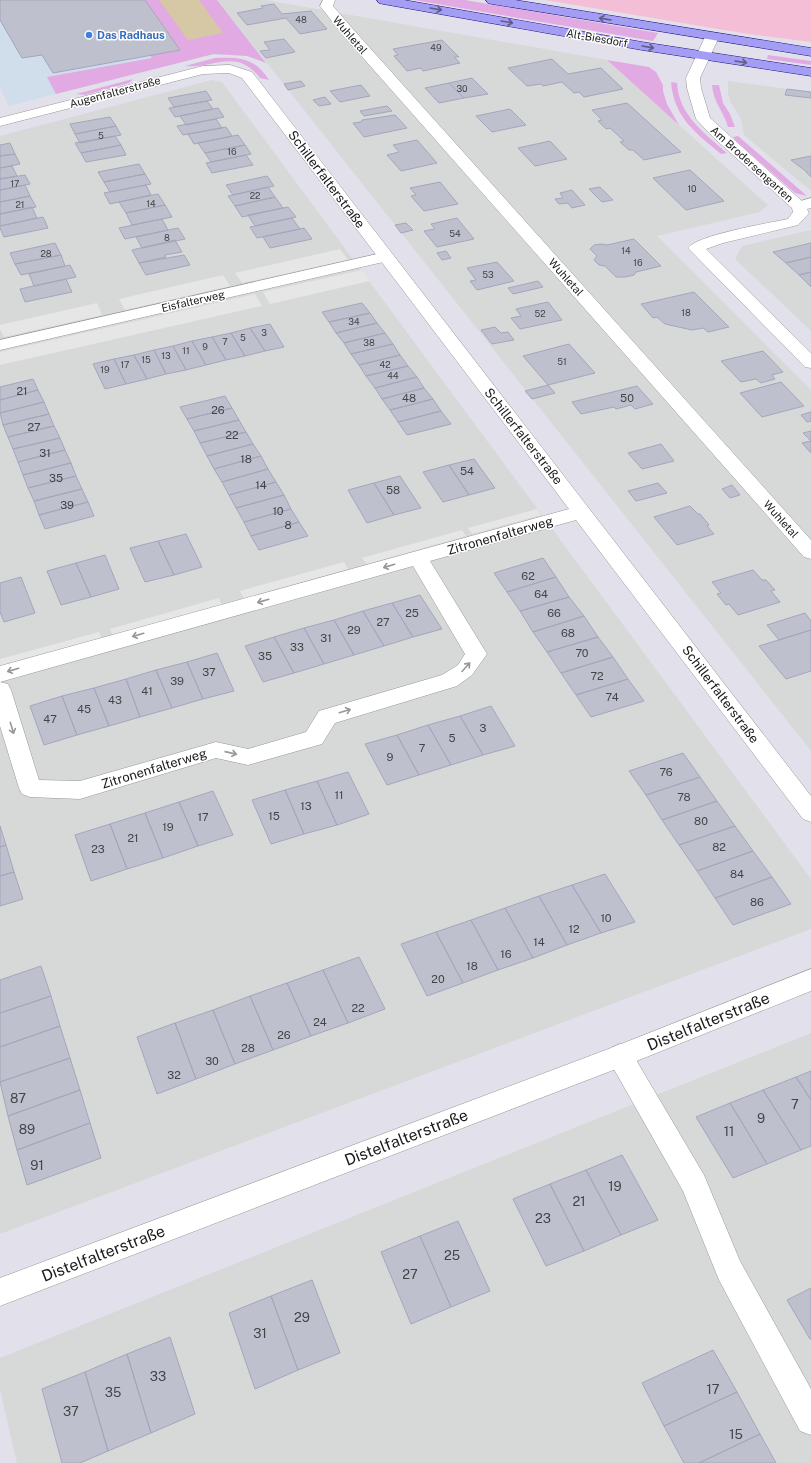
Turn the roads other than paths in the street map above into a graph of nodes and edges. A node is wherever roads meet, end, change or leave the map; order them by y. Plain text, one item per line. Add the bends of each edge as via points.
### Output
1 (329, 0) edge
2 (383, 0) edge
3 (492, 0) edge
4 (712, 38) junction
5 (811, 52) edge
6 (702, 56) junction
7 (230, 69) joint
8 (811, 72) edge
9 (0, 122) edge
10 (805, 204) edge
11 (386, 257) junction
12 (0, 345) edge
13 (811, 363) edge
14 (582, 512) junction
15 (811, 552) edge
16 (418, 558) junction
17 (0, 674) edge
18 (0, 690) edge
19 (811, 813) edge
20 (811, 980) edge
21 (620, 1056) junction
22 (0, 1292) edge
23 (811, 1420) edge

1 - 15 street, Wuhletal via 326,6 347,31
2 -> 6 main road, Alt-Biesdorf
4 -> 3 main road, Alt-Biesdorf
4 - 5 main road, Alt-Biesdorf
4 - 6 street, Am Brodersengarten
6 -> 8 main road, Alt-Biesdorf
6 - 10 street, Am Brodersengarten via 693,78 704,119 725,141
7 - 9 street, Augenfalterstraße via 203,70
7 - 11 street, Schillerfalterstraße via 247,75
10 - 13 street, Am Brodersengarten via 793,222 718,239 696,248
11 - 12 street, Eisfalterweg
11 - 14 street, Schillerfalterstraße
14 - 16 street, Zitronenfalterweg
14 - 19 street, Schillerfalterstraße
16 -> 17 street, Zitronenfalterweg
18 -> 16 street, Zitronenfalterweg via 30,788 80,790 216,750 248,757 314,738 327,717 449,680 465,670 476,654
20 - 21 street, Distelfalterstraße
21 - 22 street, Distelfalterstraße
21 - 23 street via 694,1184 729,1270

